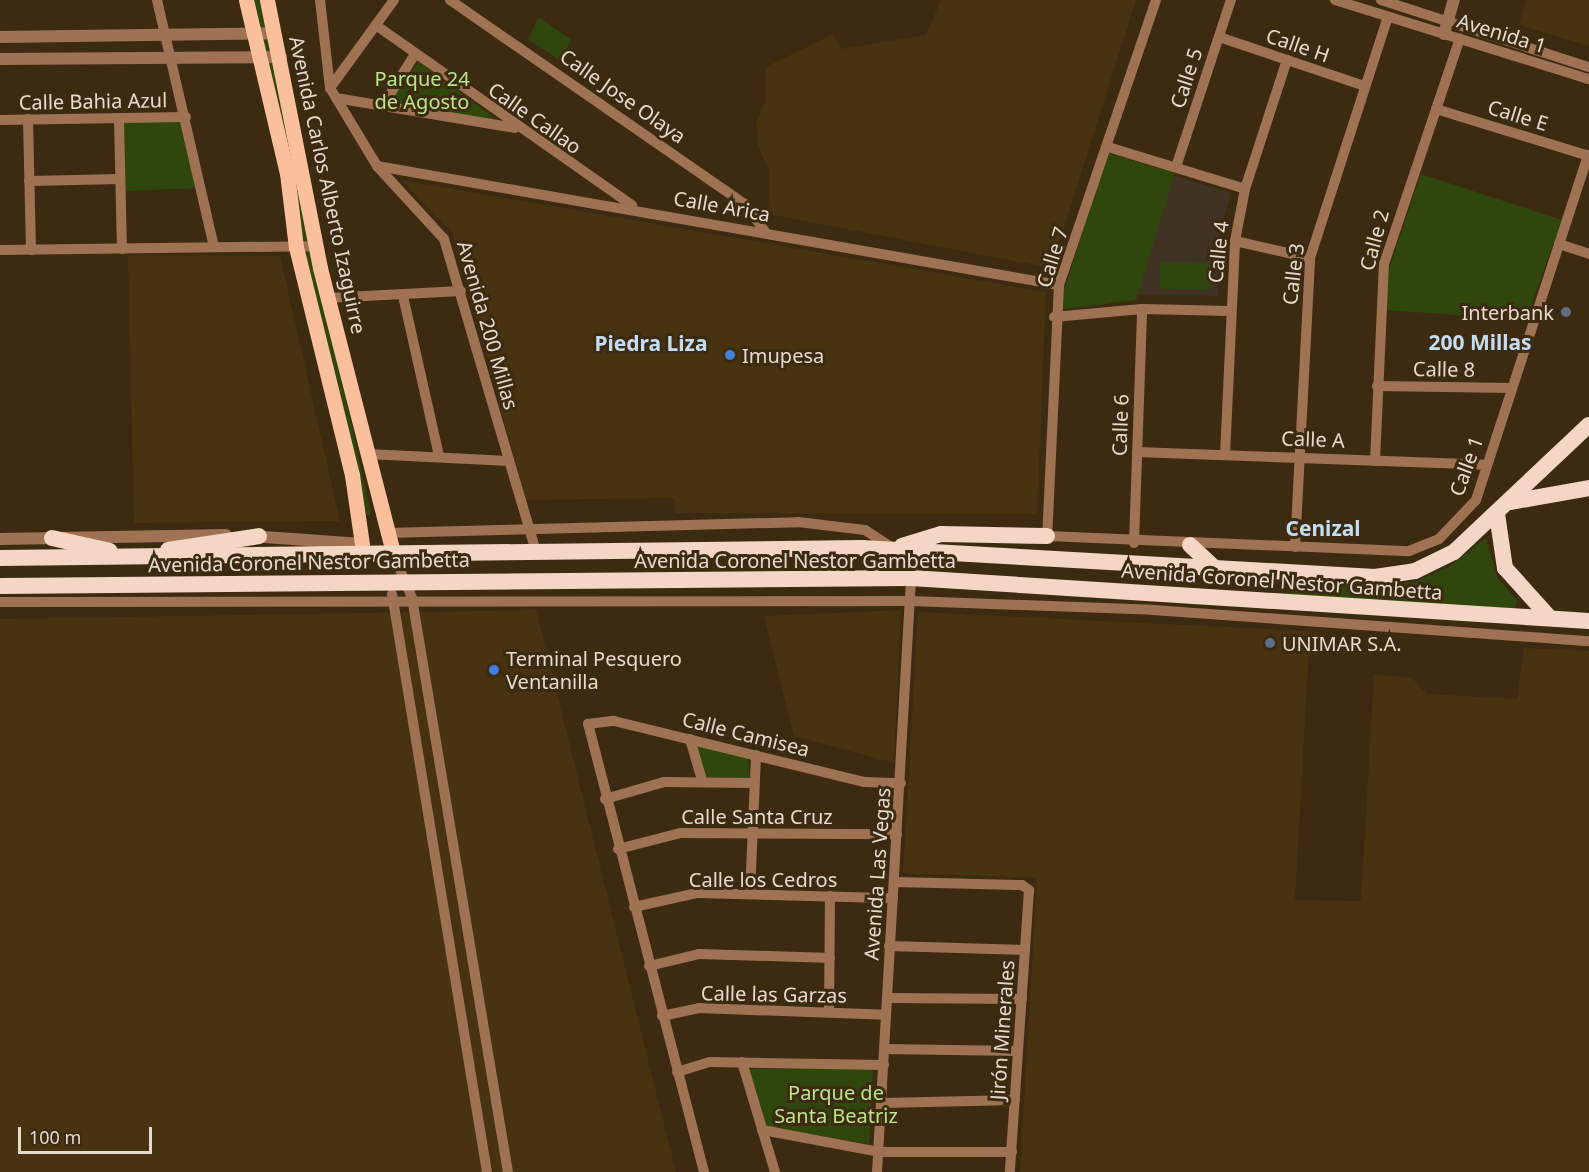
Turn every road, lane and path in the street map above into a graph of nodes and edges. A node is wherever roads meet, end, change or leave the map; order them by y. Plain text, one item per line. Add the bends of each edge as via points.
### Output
1 (157, 0) edge
2 (246, 0) edge
3 (267, 0) edge
4 (320, 0) edge
5 (394, 0) edge
6 (450, 0) edge
7 (1156, 0) edge
8 (1232, 0) edge
9 (1335, 0) edge
10 (1381, 0) edge
11 (1454, 0) edge
12 (1388, 17) junction
13 (1448, 21) junction
14 (377, 26) junction
15 (275, 33) junction
16 (254, 34) junction
17 (1444, 34) junction
18 (1219, 37) junction
19 (0, 38) edge
20 (166, 38) junction
21 (1460, 38) junction
22 (415, 54) junction
23 (260, 57) junction
24 (281, 57) junction
25 (172, 58) junction
26 (0, 59) edge
27 (1287, 60) junction
28 (1589, 67) edge
29 (1589, 79) edge
30 (1365, 86) junction
31 (330, 88) junction
32 (336, 98) junction
33 (382, 107) junction
34 (1436, 109) junction
35 (186, 117) junction
36 (28, 119) junction
37 (119, 119) junction
38 (0, 120) edge
39 (516, 128) junction
40 (1107, 147) junction
41 (1588, 156) edge
42 (377, 166) junction
43 (1176, 167) junction
44 (120, 179) junction
45 (29, 181) junction
46 (1245, 189) junction
47 (609, 190) junction
48 (604, 203) junction
49 (745, 204) junction
50 (637, 208) junction
51 (735, 226) junction
52 (765, 232) junction
53 (1235, 241) junction
54 (1558, 244) junction
55 (315, 246) junction
56 (214, 247) junction
57 (296, 247) junction
58 (122, 249) junction
59 (0, 250) edge
60 (32, 250) junction
61 (1589, 254) edge
62 (1310, 258) junction
63 (1059, 285) junction
64 (461, 291) junction
65 (403, 296) junction
66 (327, 298) junction
67 (1142, 309) junction
68 (1230, 311) junction
69 (1054, 317) junction
70 (1377, 386) junction
71 (1511, 388) junction
72 (1589, 425) edge
73 (1137, 452) junction
74 (368, 453) junction
75 (1225, 455) junction
76 (439, 456) junction
77 (1297, 458) junction
78 (509, 461) junction
79 (1375, 461) junction
80 (1487, 465) junction
81 (1589, 488) edge
82 (1503, 508) junction
83 (529, 529) junction
84 (386, 533) junction
85 (259, 536) junction
86 (1047, 536) junction
87 (52, 538) junction
88 (0, 539) edge
89 (1134, 543) junction
90 (362, 544) junction
91 (1190, 545) junction
92 (1295, 548) junction
93 (893, 549) junction
94 (536, 550) junction
95 (393, 553) junction
96 (125, 557) junction
97 (145, 557) junction
98 (0, 558) edge
99 (1216, 569) junction
100 (911, 578) junction
101 (0, 586) edge
102 (391, 590) junction
103 (410, 590) junction
104 (911, 601) junction
105 (0, 602) edge
106 (1589, 609) edge
107 (1550, 618) junction
108 (1581, 620) edge
109 (1589, 641) edge
110 (434, 725) junction
111 (415, 728) junction
112 (690, 739) junction
113 (756, 754) junction
114 (702, 780) junction
115 (754, 783) junction
116 (901, 783) junction
117 (605, 799) junction
118 (752, 833) junction
119 (897, 834) junction
120 (618, 849) junction
121 (895, 882) junction
122 (750, 894) junction
123 (830, 896) junction
124 (893, 898) junction
125 (634, 907) junction
126 (889, 946) junction
127 (1025, 950) junction
128 (830, 957) junction
129 (649, 966) junction
130 (887, 998) junction
131 (1022, 999) junction
132 (829, 1012) junction
133 (886, 1015) junction
134 (662, 1016) junction
135 (884, 1049) junction
136 (1018, 1051) junction
137 (742, 1062) junction
138 (884, 1065) junction
139 (677, 1072) junction
140 (1015, 1100) junction
141 (883, 1104) junction
142 (762, 1130) junction
143 (879, 1152) junction
144 (1012, 1152) junction
145 (487, 1172) edge
146 (508, 1172) edge
147 (704, 1172) edge
148 (775, 1172) edge
149 (877, 1172) edge
150 (1010, 1172) edge

1 - 20 street
2 - 16 main road, Avenida Carlos Alberto Izaguirre
3 - 15 main road, Avenida Carlos Alberto Izaguirre
4 - 31 street, Avenida 200 Millas
5 - 14 street
6 - 49 street, Calle Jose Olaya
7 - 40 street, Calle 7
8 - 18 street, Calle 5
9 - 12 street, Avenida 1
10 - 13 street, Avenida 1
11 - 13 street
12 - 17 street, Avenida 1
12 - 30 street, Calle 3
13 - 17 street
13 - 28 street, Avenida 1
14 - 22 street, Calle Callao
14 - 31 street
15 - 16 street
15 - 24 main road, Avenida Carlos Alberto Izaguirre
16 - 20 street
16 - 23 main road, Avenida Carlos Alberto Izaguirre
17 - 21 street, Avenida 1
18 - 27 street, Calle H
18 - 43 street, Calle 5
19 - 20 street
20 - 25 street
21 - 29 street, Avenida 1
21 - 34 street, Calle 2
22 - 33 street
22 - 39 street, Calle Callao
23 - 24 street
23 - 25 street
23 - 57 main road, Avenida Carlos Alberto Izaguirre via 287,173
24 - 55 main road, Avenida Carlos Alberto Izaguirre
25 - 26 street
25 - 35 street
27 - 30 street, Calle H
27 - 46 street, Calle 4
30 - 62 street, Calle 3
31 - 32 street, Avenida 200 Millas
32 - 33 street
32 - 42 street, Avenida 200 Millas
33 - 39 street
34 - 41 street, Calle E
34 - 70 street, Calle 2 via 1384,264
35 - 37 street, Calle Bahia Azul
35 - 56 street
36 - 37 street, Calle Bahia Azul
36 - 38 street, Calle Bahia Azul
36 - 45 street
37 - 44 street
39 - 47 street, Calle Callao
40 - 43 street
40 - 63 street, Calle 7
41 - 54 street, Calle 1
42 - 48 street, Calle Arica
42 - 64 street, Avenida 200 Millas via 444,239
43 - 46 street
44 - 45 street
44 - 58 street
45 - 60 street
46 - 53 street, Calle 4
47 - 48 street
47 - 50 street, Calle Callao
48 - 50 street, Calle Arica
49 - 51 street
49 - 52 street, Calle Jose Olaya
50 - 51 street, Calle Arica
51 - 52 street, Calle Arica
52 - 63 street, Calle Arica
53 - 62 street
53 - 68 street, Calle 4
54 - 61 street
54 - 71 street, Calle 1
55 - 57 street
55 - 66 main road, Avenida Carlos Alberto Izaguirre
56 - 57 street
56 - 58 street
57 - 90 main road, Avenida Carlos Alberto Izaguirre via 352,475
58 - 60 street
59 - 60 street
62 - 77 street, Calle 3
63 - 69 street, Calle 7
64 - 65 street
64 - 78 street, Avenida 200 Millas
65 - 66 street
65 - 76 street
66 - 74 main road, Avenida Carlos Alberto Izaguirre
67 - 68 street
67 - 69 street
67 - 73 street, Calle 6
68 - 75 street, Calle 4
69 - 86 street, Calle 7
70 - 71 street, Calle 8
70 - 79 street, Calle 2
71 - 80 street, Calle 1
72 - 82 highway, Avenida Coronel Nestor Gambetta
73 - 75 street, Calle A
73 - 89 street, Calle 6
74 - 76 street
74 - 84 main road, Avenida Carlos Alberto Izaguirre
75 - 77 street, Calle A
76 - 78 street
77 - 79 street, Calle A
77 - 92 street, Calle 3
78 - 83 street, Avenida 200 Millas
79 - 80 street, Calle A
80 - 92 street, Calle 1 via 1472,508 1439,539 1409,551
81 - 82 highway
82 - 99 highway, Avenida Coronel Nestor Gambetta via 1454,552 1396,576
82 - 107 highway via 1505,568
83 - 84 street
83 - 93 street via 798,522 866,530
83 - 94 street, Avenida 200 Millas
84 - 95 main road, Avenida Carlos Alberto Izaguirre
85 - 87 street
85 - 90 street
85 - 97 highway via 195,543
86 - 89 street, Calle 1
86 - 93 highway via 942,534
87 - 88 street
87 - 96 highway
89 - 91 street, Calle 1
90 - 95 highway
91 - 92 street, Calle 1
91 - 99 highway
93 - 94 highway, Avenida Coronel Nestor Gambetta
93 - 99 highway, Avenida Coronel Nestor Gambetta
94 - 95 highway, Avenida Coronel Nestor Gambetta
95 - 97 highway, Avenida Coronel Nestor Gambetta
95 - 103 street
96 - 97 highway, Avenida Coronel Nestor Gambetta
96 - 98 highway, Avenida Coronel Nestor Gambetta
100 - 103 highway, Avenida Coronel Nestor Gambetta
100 - 104 street, Avenida Las Vegas
100 - 107 highway, Avenida Coronel Nestor Gambetta
101 - 102 highway, Avenida Coronel Nestor Gambetta
102 - 103 highway, Avenida Coronel Nestor Gambetta
102 - 105 street
102 - 111 street
103 - 104 street
103 - 110 street
104 - 109 street via 1153,610
104 - 116 street, Avenida Las Vegas
106 - 108 highway
107 - 108 highway, Avenida Coronel Nestor Gambetta
110 - 111 street
110 - 146 street
111 - 145 street
112 - 113 street, Calle Camisea
112 - 114 street
112 - 117 street, Calle Camisea via 614,721 591,722 588,729
113 - 115 street
113 - 116 street, Calle Camisea via 864,782
114 - 115 street
114 - 117 street via 664,782
115 - 118 street
116 - 119 street, Avenida Las Vegas
117 - 120 street
118 - 119 street, Calle Santa Cruz
118 - 120 street, Calle Santa Cruz via 681,833
118 - 122 street
119 - 121 street, Avenida Las Vegas
120 - 125 street
121 - 124 street, Avenida Las Vegas
121 - 127 street, Jirón Minerales via 1022,885 1029,890
122 - 123 street, Calle los Cedros
122 - 125 street, Calle los Cedros via 698,893
123 - 124 street, Calle los Cedros
123 - 128 street
124 - 126 street, Avenida Las Vegas
125 - 129 street
126 - 127 street
126 - 130 street, Avenida Las Vegas
127 - 131 street, Jirón Minerales
128 - 129 street via 699,954
128 - 132 street
129 - 134 street
130 - 131 street
130 - 133 street, Avenida Las Vegas
131 - 136 street, Jirón Minerales
132 - 133 street, Calle las Garzas
132 - 134 street, Calle las Garzas via 699,1008
133 - 135 street, Avenida Las Vegas
134 - 139 street
135 - 136 street
135 - 138 street, Avenida Las Vegas
136 - 140 street, Jirón Minerales
137 - 138 street
137 - 139 street via 710,1062
137 - 142 street
138 - 141 street, Avenida Las Vegas
139 - 147 street
140 - 141 street
140 - 144 street, Jirón Minerales
141 - 143 street, Avenida Las Vegas
142 - 143 street
142 - 148 street
143 - 144 street
143 - 149 street, Avenida Las Vegas
144 - 150 street, Jirón Minerales

